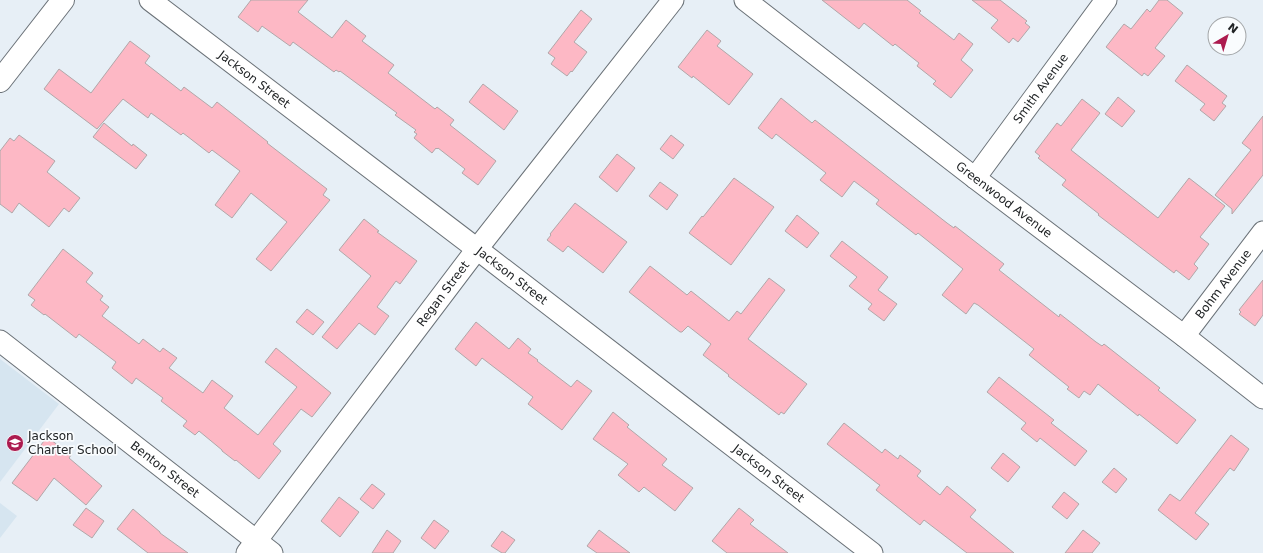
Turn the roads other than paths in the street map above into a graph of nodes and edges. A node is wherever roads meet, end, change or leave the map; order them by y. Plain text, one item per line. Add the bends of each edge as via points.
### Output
1 (63, 0) edge
2 (150, 0) edge
3 (673, 0) edge
4 (745, 0) edge
5 (1106, 0) edge
6 (0, 81) edge
7 (975, 178) junction
8 (1263, 232) edge
9 (477, 249) junction
10 (1184, 336) junction
11 (0, 341) edge
12 (1263, 398) edge
13 (259, 549) edge
14 (872, 553) edge

1 - 6 street
2 - 9 street, Jackson Street
3 - 9 street, Regan Street
4 - 7 street, Greenwood Avenue
5 - 7 street, Smith Avenue
7 - 10 street, Greenwood Avenue
8 - 10 street, Bohm Avenue
9 - 13 street, Regan Street
9 - 14 street, Jackson Street
10 - 12 street, Greenwood Avenue
11 - 13 street, Benton Street

